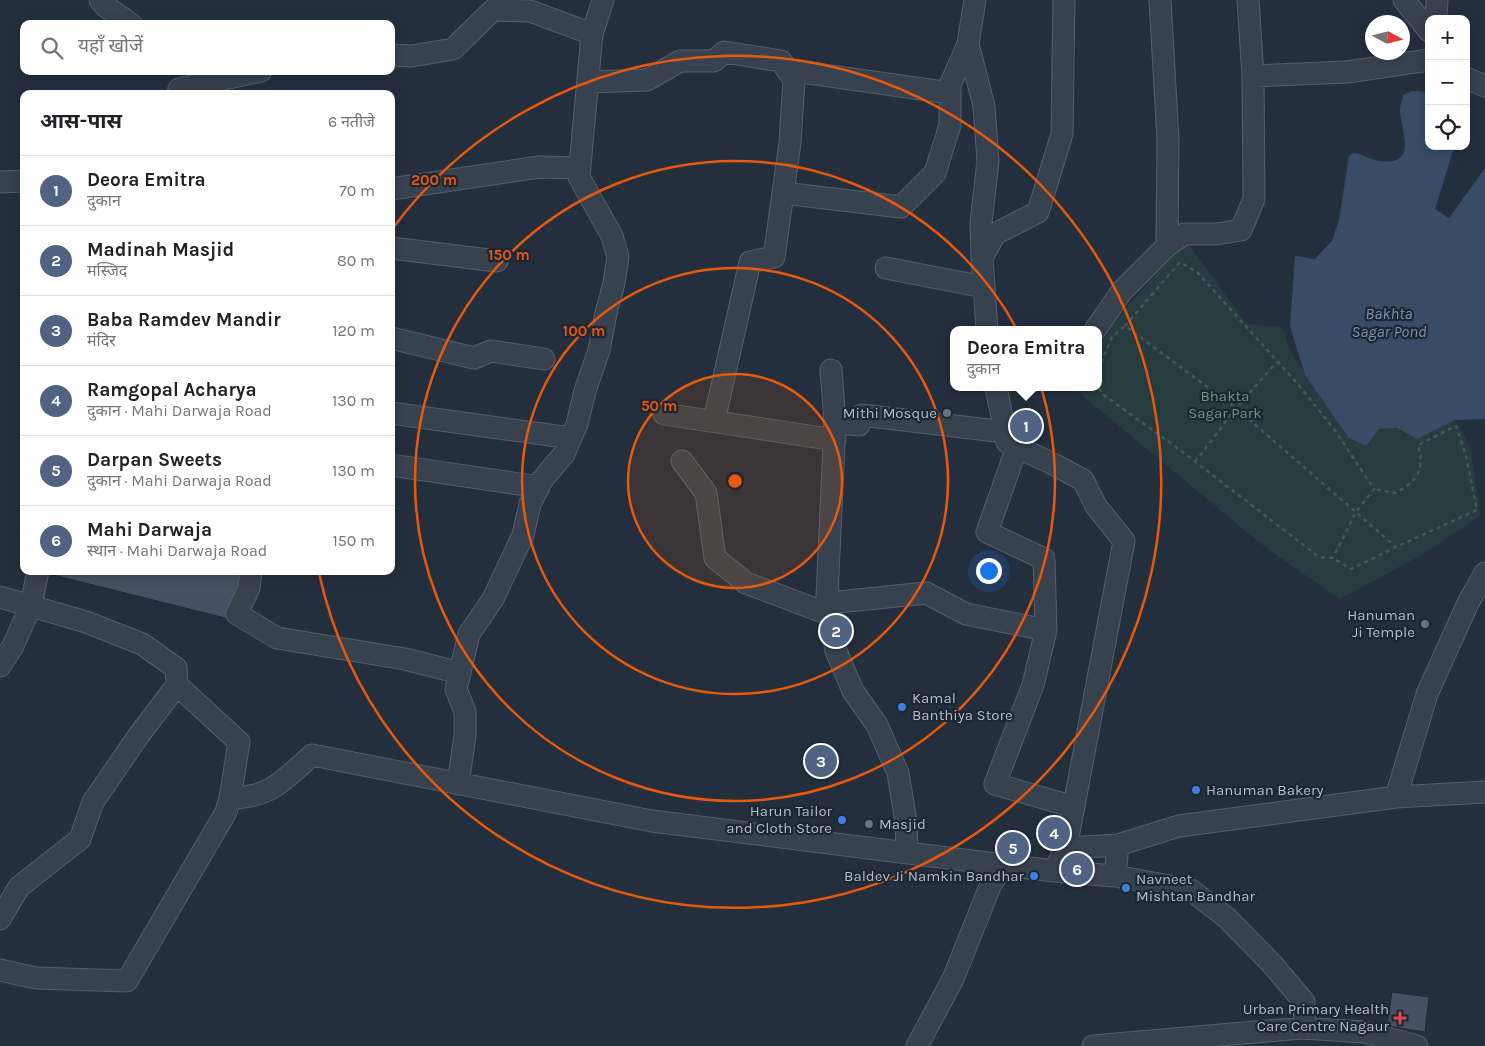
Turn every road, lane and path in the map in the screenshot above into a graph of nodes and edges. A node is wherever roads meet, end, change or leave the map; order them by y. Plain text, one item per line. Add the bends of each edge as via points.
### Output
1 (100, 0) edge
2 (604, 0) edge
3 (976, 0) edge
4 (1064, 0) edge
5 (1160, 0) edge
6 (1248, 0) edge
7 (1404, 0) edge
8 (1437, 0) edge
9 (487, 5) edge
10 (1436, 15) edge
11 (125, 20) edge
12 (1425, 26) edge
13 (592, 34) junction
14 (968, 44) junction
15 (395, 55) edge
16 (1425, 61) edge
17 (788, 70) junction
18 (237, 75) edge
19 (1253, 76) junction
20 (1470, 80) edge
21 (588, 82) junction
22 (178, 85) edge
23 (1485, 86) edge
24 (950, 94) junction
25 (580, 168) junction
26 (20, 181) edge
27 (0, 182) edge
28 (395, 188) edge
29 (783, 193) junction
30 (1167, 246) junction
31 (395, 248) edge
32 (982, 258) junction
33 (497, 261) dead end
34 (886, 268) dead end
35 (984, 287) junction
36 (987, 326) edge
37 (1098, 326) edge
38 (1125, 326) junction
39 (395, 339) edge
40 (544, 359) dead end
41 (1102, 361) edge
42 (1277, 362) junction
43 (831, 370) dead end
44 (997, 391) edge
45 (1100, 391) edge
46 (1236, 408) junction
47 (395, 414) edge
48 (664, 414) dead end
49 (714, 422) junction
50 (835, 431) junction
51 (571, 438) junction
52 (1011, 439) junction
53 (682, 461) dead end
54 (1195, 462) junction
55 (395, 466) edge
56 (539, 486) junction
57 (1374, 489) junction
58 (1356, 512) junction
59 (1396, 547) junction
60 (1333, 558) junction
61 (1485, 573) edge
62 (37, 575) edge
63 (251, 575) edge
64 (0, 597) edge
65 (31, 605) junction
66 (829, 609) junction
67 (1046, 630) junction
68 (0, 666) edge
69 (460, 673) junction
70 (178, 685) junction
71 (458, 784) junction
72 (1485, 792) edge
73 (1396, 797) junction
74 (230, 798) junction
75 (1074, 807) junction
76 (1118, 845) junction
77 (1066, 848) junction
78 (907, 852) junction
79 (1004, 865) junction
80 (1054, 871) junction
81 (1115, 876) junction
82 (0, 919) edge
83 (0, 970) edge
84 (1305, 1028) junction
85 (917, 1046) edge
86 (1093, 1046) edge
87 (1417, 1046) edge

1 - 11 street
2 - 13 street
3 - 14 street
4 - 32 street via 1062,134 1038,212 995,234
5 - 30 street via 1168,139
6 - 19 street
7 - 12 street
8 - 10 street
9 - 13 street via 530,12
9 - 15 street via 453,49 412,56
13 - 21 street
14 - 24 street via 950,84
14 - 32 street via 984,106 988,161 981,223
16 - 19 street via 1347,72
17 - 21 street via 781,61 724,52 714,61 680,61 647,80
17 - 24 street
17 - 29 street via 794,80
18 - 22 street
19 - 30 street via 1254,199 1241,230 1184,234
20 - 23 street
21 - 25 street
24 - 29 street via 950,125 934,173 901,207
25 - 28 street via 539,167
25 - 51 street via 579,177 612,236 618,257 599,350
26 - 27 street
29 - 49 street via 774,257 750,262
30 - 37 street via 1122,291
31 - 33 street
32 - 35 street
34 - 35 street
35 - 36 street
38 - 41 path via 1112,337
38 - 42 path via 1180,262 1198,273
38 - 46 path
39 - 40 street via 474,358 490,351
42 - 46 path
42 - 57 path via 1334,429
43 - 50 street
44 - 52 street
45 - 54 path
46 - 54 path
46 - 58 path
47 - 51 street
48 - 49 street
49 - 50 street
50 - 52 street via 859,425 862,415
50 - 66 street
51 - 56 street via 564,454
52 - 67 street via 987,532 1044,559
52 - 75 street via 1082,480 1096,506 1124,541
53 - 66 street via 706,493 714,558 746,583
54 - 60 path via 1319,557
55 - 56 street
56 - 69 street via 530,504 523,534 493,599 469,634
57 - 58 path
57 - 59 path via 1395,494 1410,485 1419,472 1422,459 1418,445 1456,426 1477,510
58 - 59 path
58 - 60 path
59 - 60 path via 1351,570
61 - 73 street via 1427,694
62 - 65 street
63 - 69 street via 237,614 276,638 406,659
64 - 65 street
65 - 68 street via 14,646
65 - 70 street via 142,644 176,668
66 - 67 street via 926,593 966,614
66 - 78 street via 836,651 853,691 877,725 898,773
67 - 75 street via 1033,685 995,784
69 - 71 street via 456,689 465,712 465,736
70 - 74 street via 239,742
70 - 82 street via 139,735 94,802 80,840 19,887
71 - 74 street via 312,756 277,787 247,798
71 - 78 street via 652,821
72 - 73 street
73 - 76 street via 1179,826
74 - 83 street via 226,812 127,981 36,978
75 - 77 street
76 - 77 street
76 - 81 street
77 - 80 street
78 - 79 street
79 - 80 street
79 - 85 street via 991,884 954,980
80 - 81 street
81 - 84 street via 1190,890 1227,918 1304,1002
84 - 86 street
84 - 87 street via 1365,1032

